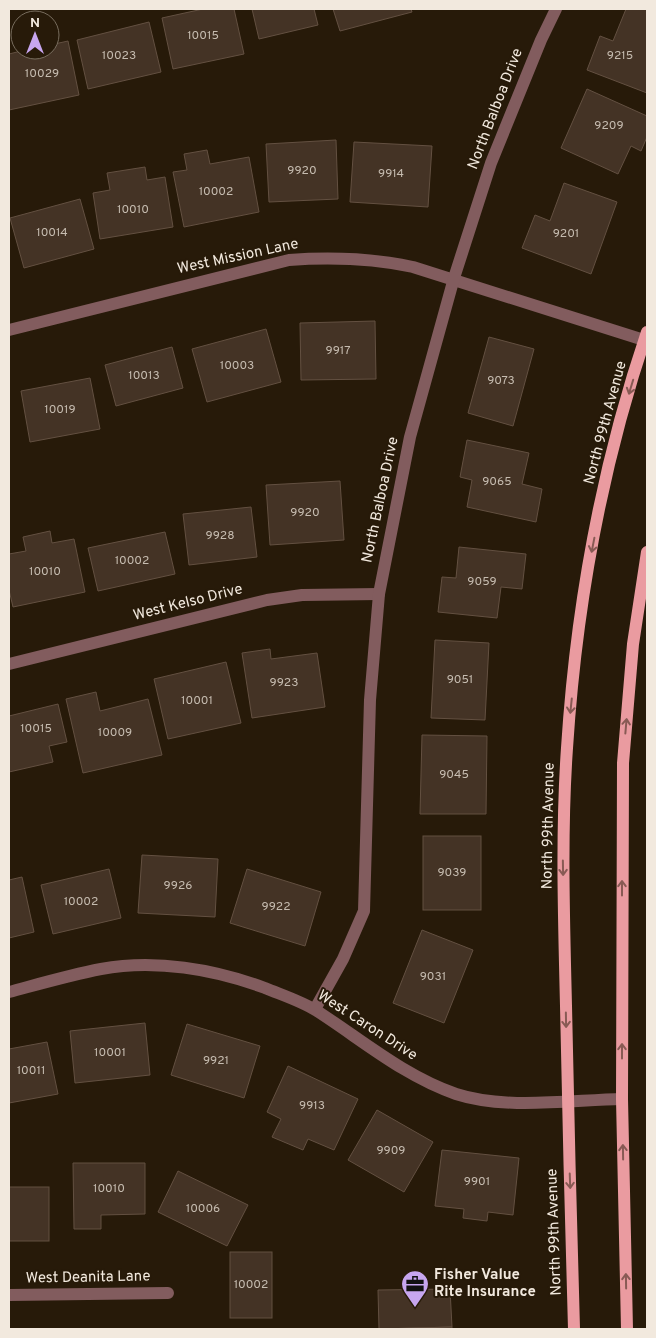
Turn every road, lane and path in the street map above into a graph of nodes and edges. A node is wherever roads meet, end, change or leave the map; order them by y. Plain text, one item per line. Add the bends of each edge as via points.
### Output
1 (556, 9) edge
2 (454, 278) junction
3 (9, 330) edge
4 (646, 338) edge
5 (647, 552) edge
6 (379, 594) junction
7 (9, 664) edge
8 (9, 992) edge
9 (315, 1009) junction
10 (622, 1099) junction
11 (568, 1100) junction
12 (168, 1293) dead end
13 (9, 1295) edge
14 (574, 1329) edge
15 (627, 1329) edge

1 - 2 street, North Balboa Drive via 491,163
2 - 3 street, West Mission Lane via 376,259 289,260
2 - 4 street, West Mission Lane
2 - 6 street, North Balboa Drive via 410,437
4 -> 11 main road, North 99th Avenue via 608,470 575,668 567,748 563,861
10 -> 5 main road via 623,763 633,644
6 - 7 street, West Kelso Drive via 302,595 267,600
6 - 9 street, North Balboa Drive via 370,700 364,911
8 - 9 street, West Caron Drive via 102,969 150,966 231,976
9 - 11 street, West Caron Drive via 414,1076 456,1094 517,1103
10 - 11 street, West Caron Drive
15 -> 10 main road
11 -> 14 main road, North 99th Avenue
12 - 13 street, West Deanita Lane

